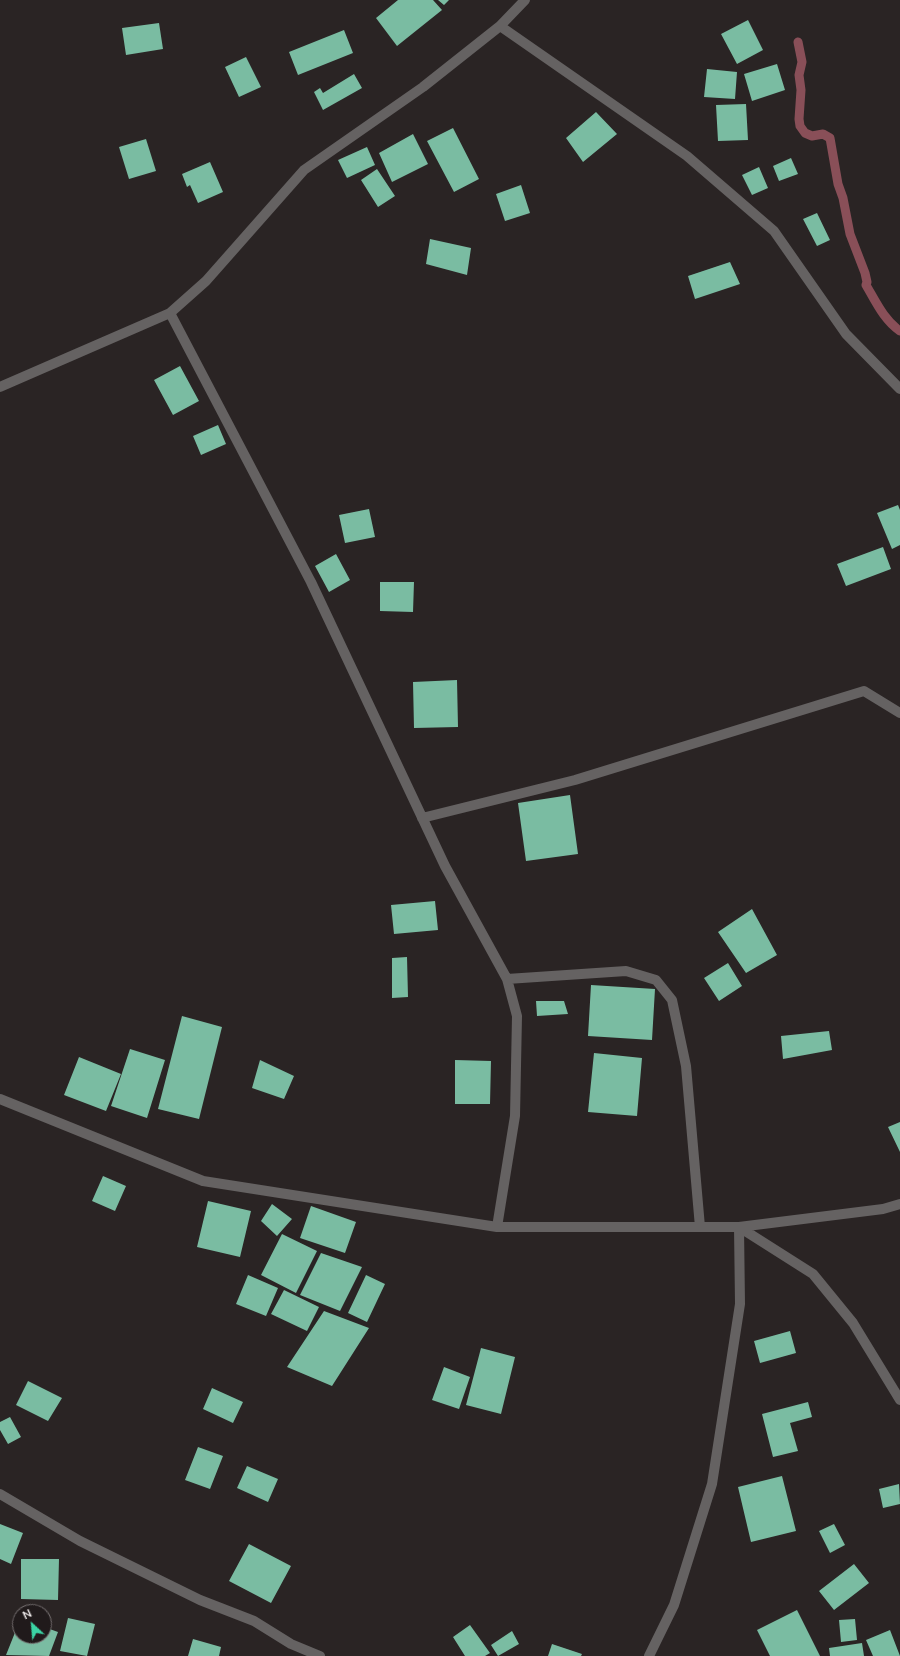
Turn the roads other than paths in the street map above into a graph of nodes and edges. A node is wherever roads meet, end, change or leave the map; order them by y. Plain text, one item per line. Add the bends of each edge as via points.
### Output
1 (525, 0) edge
2 (500, 26) junction
3 (170, 313) junction
4 (0, 387) edge
5 (900, 389) edge
6 (900, 713) edge
7 (422, 818) junction
8 (507, 979) junction
9 (0, 1099) edge
10 (900, 1204) edge
11 (497, 1227) junction
12 (700, 1227) junction
13 (739, 1227) junction
14 (900, 1400) edge
15 (0, 1494) edge
16 (320, 1656) edge
17 (649, 1656) edge

1 - 2 street
2 - 3 street via 423,88 304,170 206,281
2 - 5 street via 687,156 774,231 846,334
3 - 4 street
3 - 7 street via 311,582
6 - 7 street via 864,691 576,780
7 - 8 street via 445,866
8 - 11 street via 517,1016 515,1116
8 - 12 street via 626,971 656,980 672,1000 686,1066
9 - 11 street via 203,1181
10 - 13 street via 883,1209
11 - 12 street
12 - 13 street
13 - 14 street via 813,1274 854,1323
13 - 17 street via 740,1304 712,1484 674,1605
15 - 16 street via 80,1540 200,1600 254,1621 291,1644

